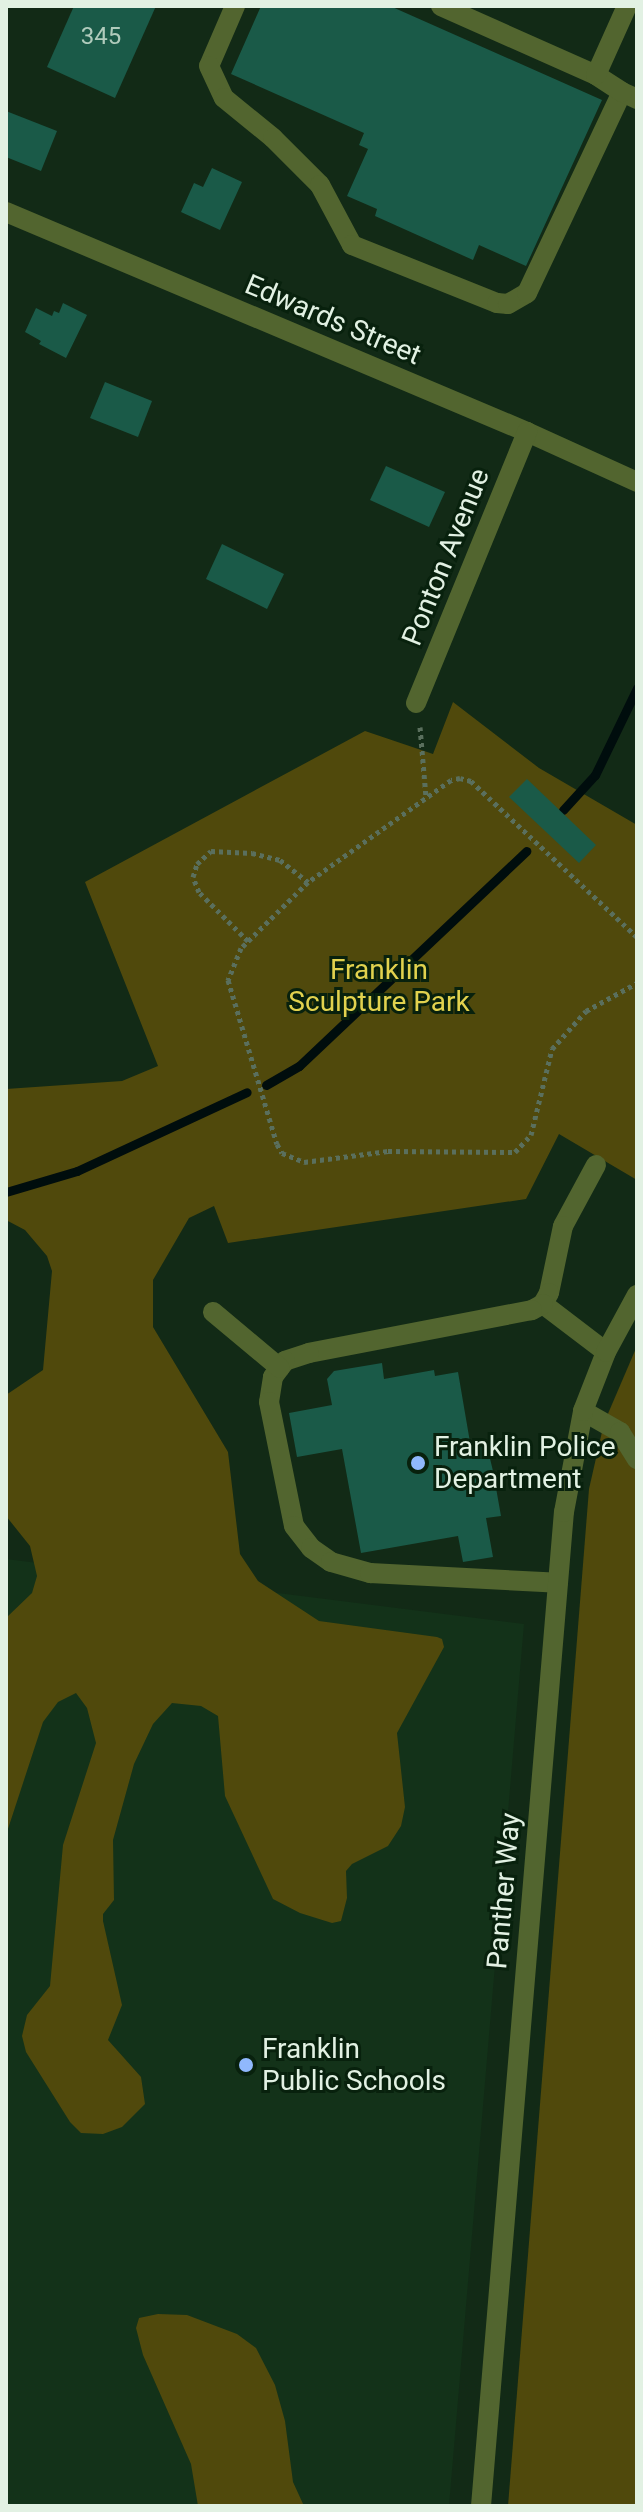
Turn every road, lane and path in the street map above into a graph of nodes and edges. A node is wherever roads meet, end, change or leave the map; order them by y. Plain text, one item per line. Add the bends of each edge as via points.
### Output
1 (235, 6) edge
2 (441, 6) edge
3 (627, 6) edge
4 (596, 75) junction
5 (629, 95) edge
6 (6, 212) edge
7 (527, 432) junction
8 (637, 482) edge
9 (416, 703) joint
10 (426, 798) junction
11 (308, 882) junction
12 (637, 937) edge
13 (248, 941) junction
14 (637, 983) edge
15 (596, 1165) dead end
16 (637, 1295) edge
17 (543, 1304) junction
18 (213, 1312) dead end
19 (606, 1352) junction
20 (280, 1368) junction
21 (583, 1411) junction
22 (637, 1459) edge
23 (558, 1583) junction
24 (481, 2506) edge

1 - 5 street via 209,66 224,98 320,185 352,245 497,303 519,300 535,280
2 - 4 street
3 - 4 street
4 - 5 street
6 - 7 street, Edwards Street
7 - 8 street, Edwards Street
7 - 9 street, Ponton Avenue
9 - 10 path via 410,722 420,727
10 - 11 path
10 - 12 path via 451,780 471,781
11 - 13 path
11 - 13 path via 280,860 252,853 211,851 197,864 193,877 199,892
13 - 14 path via 234,960 228,989 277,1144 282,1153 304,1162 388,1151 515,1152 531,1135 552,1049 586,1011
15 - 17 street via 563,1226
16 - 19 street, Panther Way
17 - 19 street
17 - 20 street via 309,1353
18 - 20 street
19 - 21 street, Panther Way
20 - 23 street via 269,1402 294,1526 311,1548 331,1562 370,1573
21 - 22 street via 620,1432
21 - 23 street, Panther Way via 570,1469
23 - 24 street, Panther Way

